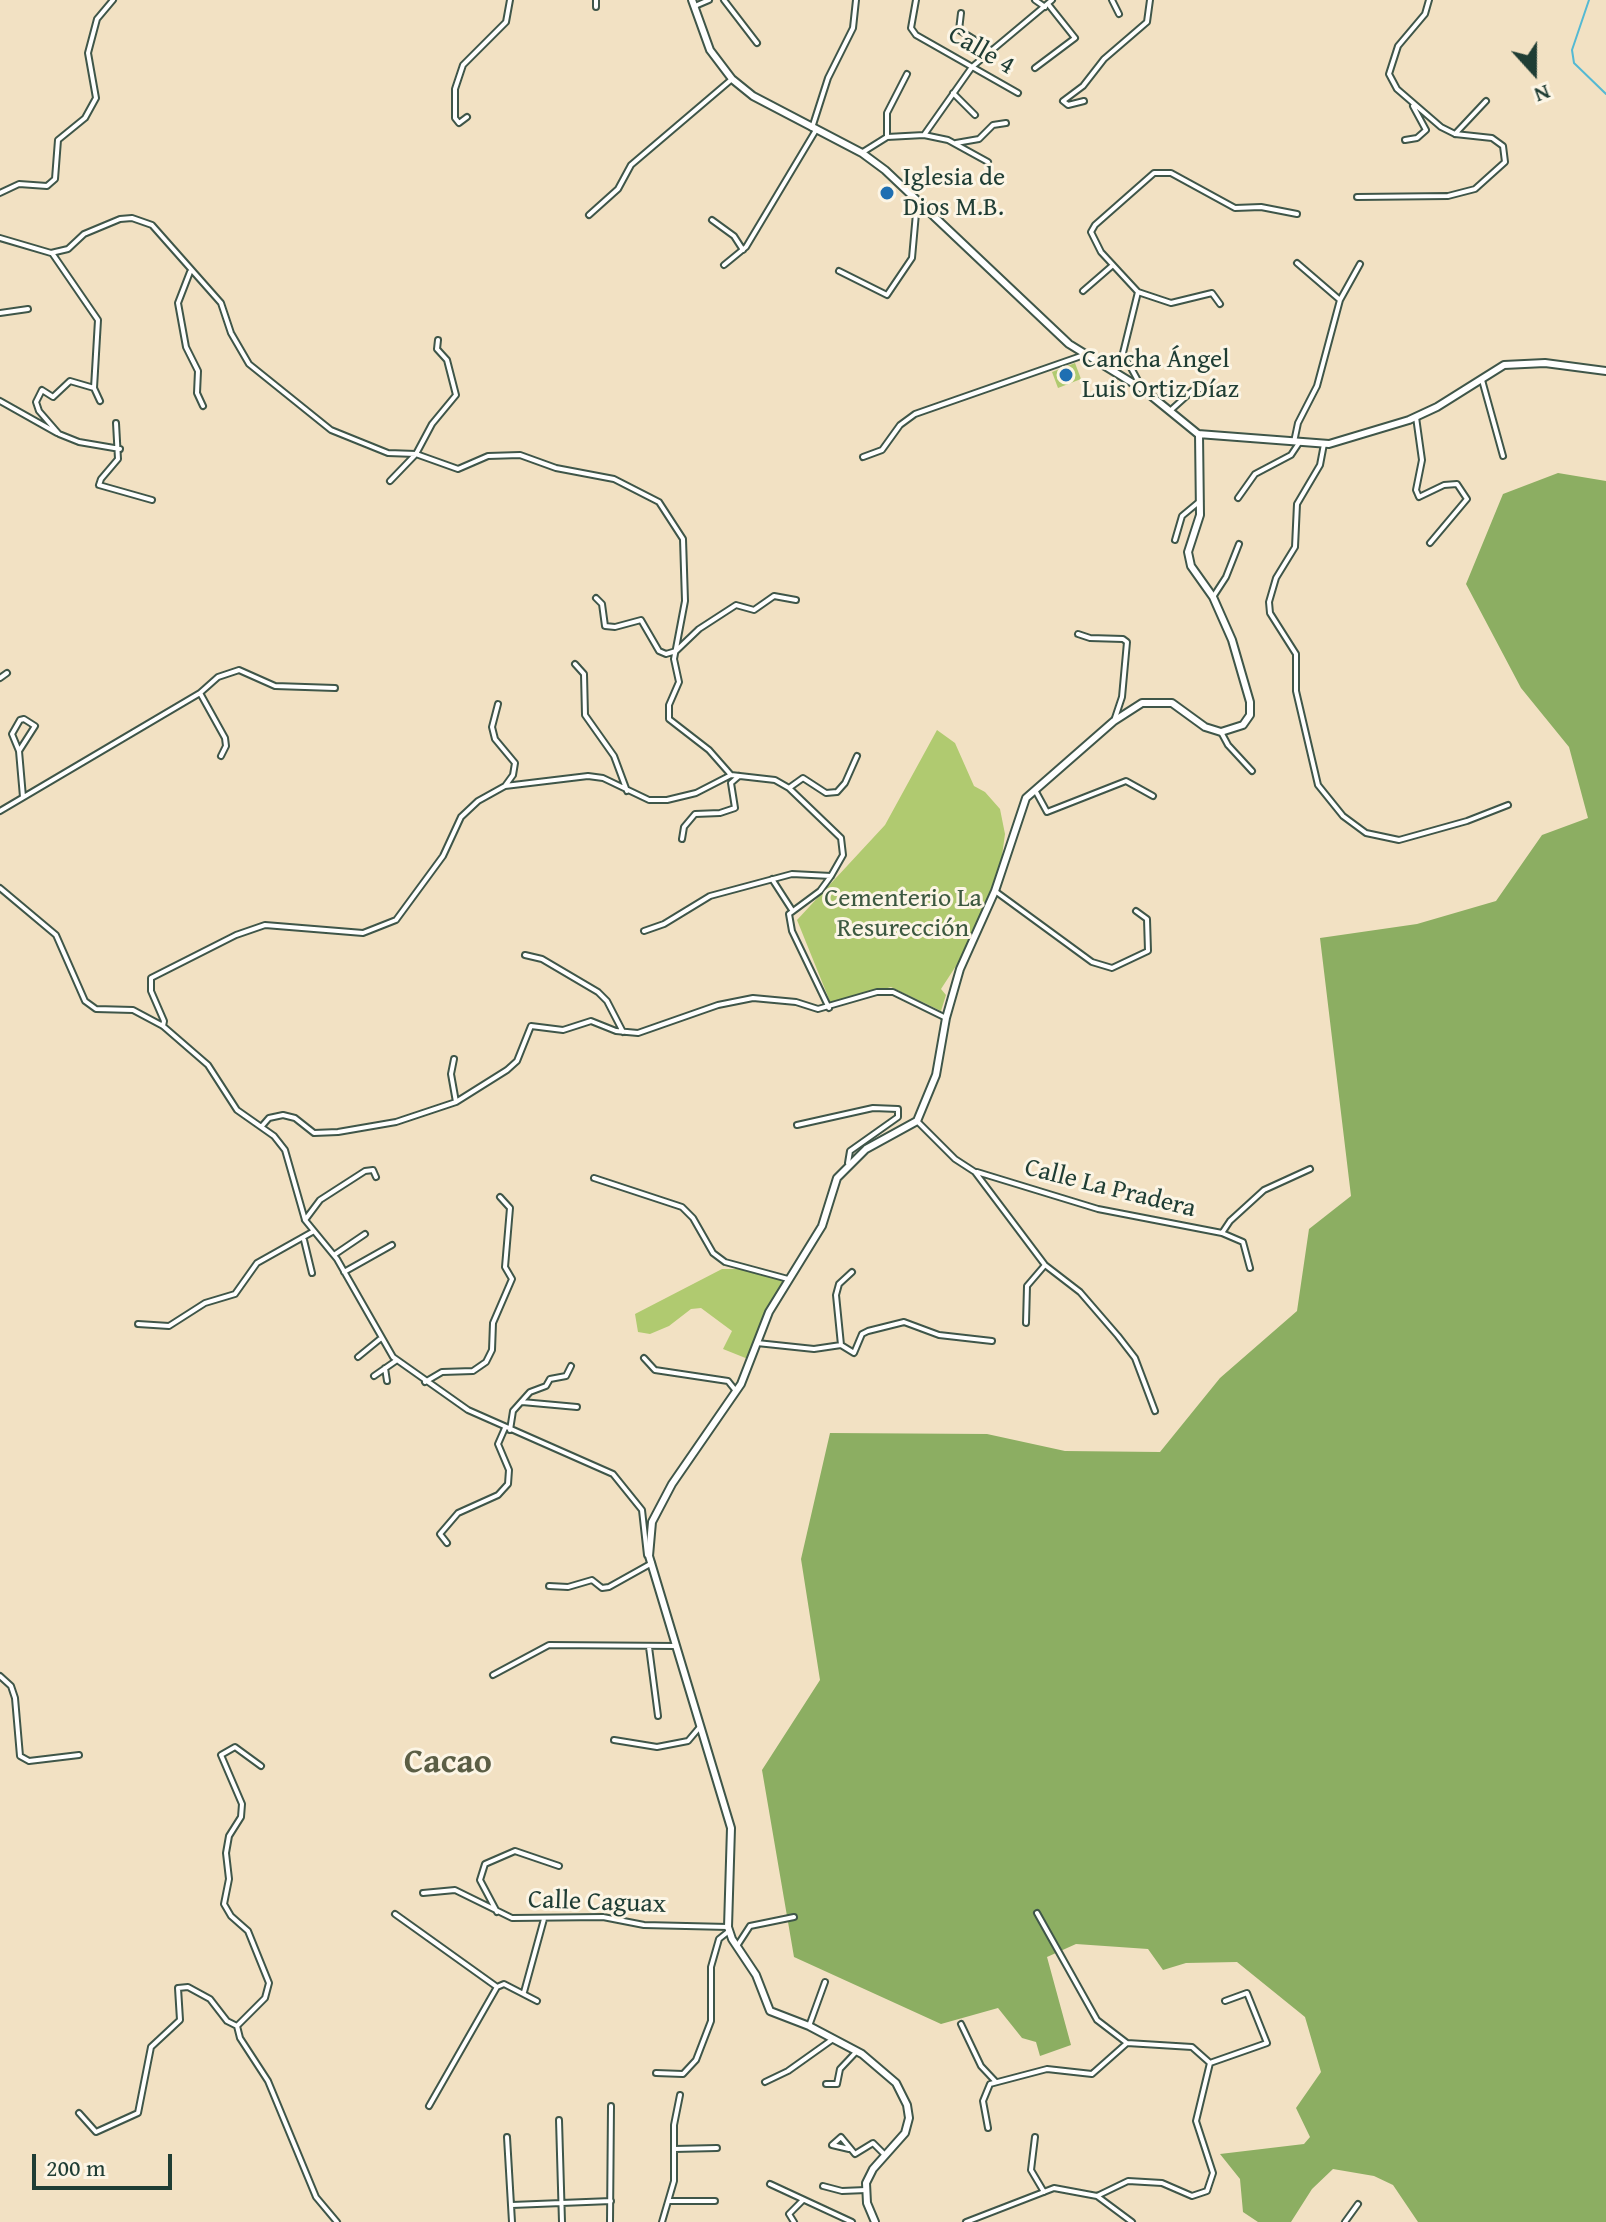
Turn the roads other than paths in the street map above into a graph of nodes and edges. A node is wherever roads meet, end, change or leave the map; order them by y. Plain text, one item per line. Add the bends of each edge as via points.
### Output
1 (113, 0) edge
2 (510, 0) edge
3 (596, 0) edge
4 (709, 0) edge
5 (724, 0) edge
6 (856, 0) edge
7 (916, 0) edge
8 (1035, 0) edge
9 (1112, 0) edge
10 (1150, 0) edge
11 (1429, 0) edge
12 (694, 3) edge
13 (1048, 3) edge
14 (596, 7) dead end
15 (961, 13) dead end
16 (1119, 14) dead end
17 (757, 43) dead end
18 (991, 50) junction
19 (972, 67) junction
20 (1035, 68) dead end
21 (907, 74) dead end
22 (732, 79) junction
23 (953, 93) junction
24 (1018, 93) dead end
25 (1084, 101) dead end
26 (1486, 101) dead end
27 (1412, 104) junction
28 (975, 115) dead end
29 (467, 117) dead end
30 (1006, 123) dead end
31 (814, 129) junction
32 (1455, 134) junction
33 (924, 135) junction
34 (887, 137) junction
35 (1405, 140) dead end
36 (953, 144) junction
37 (862, 153) junction
38 (988, 162) dead end
39 (0, 193) edge
40 (1357, 197) dead end
41 (917, 202) junction
42 (1297, 214) dead end
43 (589, 215) dead end
44 (712, 220) dead end
45 (0, 238) edge
46 (743, 250) junction
47 (51, 253) junction
48 (1297, 263) dead end
49 (1360, 264) dead end
50 (724, 265) dead end
51 (1113, 265) junction
52 (839, 271) dead end
53 (190, 272) junction
54 (1083, 291) dead end
55 (1138, 292) junction
56 (1340, 300) junction
57 (1220, 304) dead end
58 (28, 309) dead end
59 (0, 313) edge
60 (438, 340) dead end
61 (1084, 355) junction
62 (1606, 371) edge
63 (1481, 377) junction
64 (1212, 386) dead end
65 (94, 388) junction
66 (1144, 390) junction
67 (0, 401) edge
68 (100, 401) dead end
69 (203, 406) dead end
70 (1170, 412) junction
71 (1416, 417) junction
72 (116, 423) dead end
73 (59, 434) junction
74 (1199, 434) junction
75 (1297, 442) junction
76 (1324, 444) junction
77 (120, 449) junction
78 (416, 454) junction
79 (1503, 456) dead end
80 (863, 457) dead end
81 (390, 481) dead end
82 (1238, 498) dead end
83 (152, 500) dead end
84 (1200, 501) junction
85 (1175, 540) dead end
86 (1430, 543) dead end
87 (1239, 544) dead end
88 (1213, 597) junction
89 (596, 598) dead end
90 (796, 600) dead end
91 (1078, 634) dead end
92 (676, 651) junction
93 (575, 664) dead end
94 (7, 673) dead end
95 (0, 678) edge
96 (335, 688) dead end
97 (200, 693) junction
98 (498, 704) dead end
99 (1114, 721) junction
100 (1221, 732) junction
101 (19, 751) junction
102 (221, 756) dead end
103 (857, 756) dead end
104 (1252, 771) dead end
105 (731, 775) junction
106 (740, 775) junction
107 (505, 786) junction
108 (789, 788) junction
109 (1034, 788) junction
110 (627, 791) junction
111 (1153, 796) dead end
112 (23, 797) junction
113 (1508, 805) dead end
114 (0, 811) edge
115 (682, 839) dead end
116 (831, 876) junction
117 (772, 879) junction
118 (0, 888) edge
119 (995, 891) junction
120 (792, 910) junction
121 (1136, 911) dead end
122 (644, 931) dead end
123 (525, 955) dead end
124 (829, 1008) junction
125 (946, 1018) junction
126 (163, 1026) junction
127 (623, 1032) junction
128 (454, 1059) dead end
129 (456, 1102) junction
130 (917, 1121) junction
131 (797, 1125) dead end
132 (262, 1126) junction
133 (848, 1163) junction
134 (1310, 1169) dead end
135 (975, 1172) junction
136 (376, 1177) dead end
137 (594, 1178) dead end
138 (500, 1197) dead end
139 (305, 1220) junction
140 (314, 1231) junction
141 (1222, 1233) junction
142 (365, 1234) dead end
143 (304, 1240) junction
144 (392, 1245) dead end
145 (334, 1256) junction
146 (1045, 1265) junction
147 (1250, 1268) dead end
148 (344, 1272) junction
149 (852, 1272) dead end
150 (312, 1273) dead end
151 (788, 1279) junction
152 (1026, 1323) dead end
153 (138, 1324) dead end
154 (380, 1339) junction
155 (992, 1341) dead end
156 (757, 1343) junction
157 (841, 1345) junction
158 (358, 1357) dead end
159 (644, 1358) dead end
160 (397, 1360) junction
161 (571, 1366) dead end
162 (385, 1368) junction
163 (374, 1376) dead end
164 (387, 1381) dead end
165 (425, 1382) junction
166 (736, 1391) junction
167 (522, 1402) junction
168 (577, 1407) dead end
169 (1155, 1411) dead end
170 (508, 1429) junction
171 (447, 1543) dead end
172 (649, 1557) junction
173 (549, 1586) dead end
174 (678, 1646) junction
175 (649, 1647) junction
176 (493, 1675) dead end
177 (0, 1676) edge
178 (658, 1716) dead end
179 (699, 1728) junction
180 (614, 1740) dead end
181 (79, 1755) dead end
182 (261, 1766) dead end
183 (559, 1866) dead end
184 (423, 1893) dead end
185 (1037, 1913) dead end
186 (395, 1914) dead end
187 (498, 1914) junction
188 (794, 1917) dead end
189 (544, 1919) junction
190 (729, 1929) junction
191 (737, 1946) junction
192 (825, 1982) dead end
193 (497, 1987) junction
194 (524, 1992) junction
195 (537, 2001) dead end
196 (1225, 2001) dead end
197 (961, 2024) dead end
198 (237, 2026) junction
199 (809, 2026) junction
200 (833, 2039) junction
201 (1127, 2043) junction
202 (857, 2051) junction
203 (1210, 2063) junction
204 (656, 2073) dead end
205 (765, 2082) dead end
206 (996, 2082) junction
207 (826, 2084) dead end
208 (680, 2095) dead end
209 (429, 2106) dead end
210 (611, 2106) dead end
211 (79, 2113) dead end
212 (559, 2120) dead end
213 (988, 2128) dead end
214 (507, 2137) dead end
215 (1035, 2137) dead end
216 (717, 2148) dead end
217 (674, 2149) junction
218 (849, 2149) dead end
219 (885, 2155) junction
220 (770, 2184) dead end
221 (823, 2186) dead end
222 (866, 2190) junction
223 (1044, 2192) junction
224 (1097, 2196) junction
225 (803, 2200) junction
226 (611, 2201) junction
227 (669, 2201) junction
228 (715, 2201) dead end
229 (564, 2203) junction
230 (1358, 2204) dead end
231 (512, 2205) junction
232 (337, 2222) edge
233 (512, 2222) edge
234 (562, 2222) edge
235 (610, 2222) edge
236 (662, 2222) edge
237 (794, 2222) edge
238 (852, 2222) edge
239 (875, 2222) edge
240 (966, 2222) edge
241 (1132, 2222) edge
242 (1345, 2222) edge

1 - 39 street via 97,19 88,53 96,98 85,118 58,140 55,179 47,186 19,184
2 - 29 street via 506,22 463,65 455,89 455,118 459,123
3 - 14 street
4 - 12 street
5 - 17 street
6 - 31 street via 853,28 828,78
7 - 19 street, Calle 4 via 911,28 916,35
8 - 13 street
9 - 16 street
10 - 25 street via 1147,22 1063,101
11 - 27 street via 1425,14 1398,46 1389,74
12 - 22 street via 710,50
13 - 18 street
13 - 20 street via 1075,38
15 - 18 street via 959,30
18 - 19 street
19 - 23 street
19 - 24 street, Calle 4
21 - 34 street via 887,113
22 - 31 street
22 - 43 street via 631,165 618,189
23 - 28 street
23 - 33 street
26 - 32 street
27 - 32 street
27 - 35 street via 1426,130
30 - 36 street via 993,125 979,139
31 - 37 street
31 - 46 street
32 - 40 street via 1492,138 1503,146 1505,162 1475,189 1448,196
33 - 34 street
33 - 36 street
34 - 37 street
36 - 38 street
37 - 41 street
41 - 52 street via 912,258 887,295
41 - 61 street
42 - 51 street via 1235,208 1171,173 1154,173 1091,232
44 - 46 street
45 - 47 street
46 - 50 street
47 - 53 street via 68,249 97,228 132,218 152,225
47 - 65 street via 98,320
48 - 56 street
49 - 56 street
51 - 54 street
51 - 55 street
53 - 69 street via 178,303
53 - 78 street via 221,303 249,364 316,420 388,453
55 - 57 street via 1171,303 1212,293
55 - 66 street via 1123,359
56 - 75 street via 1317,386 1298,423
58 - 59 street
60 - 78 street via 456,395
61 - 66 street
61 - 80 street via 915,414 882,450
62 - 63 street via 1525,363 1504,365
63 - 71 street
63 - 79 street
64 - 70 street via 1192,391
65 - 68 street
65 - 73 street via 70,381 53,397 38,393 39,411
66 - 70 street
67 - 73 street
70 - 74 street
71 - 76 street
71 - 86 street via 1422,460 1419,497 1457,484 1467,499
72 - 77 street
73 - 77 street
74 - 75 street
74 - 84 street
75 - 76 street
75 - 82 street via 1291,455 1255,474
76 - 113 street via 1320,465 1297,504 1295,547 1269,602 1270,613 1296,654 1296,691 1318,785 1343,816 1366,833 1399,840
77 - 83 street via 99,485
78 - 81 street
78 - 92 street via 458,469 488,456 520,455 614,479 659,502 683,539 685,601
84 - 85 street via 1182,516
84 - 88 street via 1188,552 1191,566
87 - 88 street
88 - 100 street via 1250,702 1243,725
89 - 92 street via 605,626 641,620 659,651
90 - 92 street via 774,596 754,610 736,605
91 - 99 street via 1127,642
92 - 105 street via 679,682 669,719
93 - 110 street via 584,674 585,715 614,756
94 - 95 street
96 - 97 street via 275,686 239,670 218,677
97 - 102 street via 225,738
97 - 112 street
98 - 107 street via 492,727 495,739 515,763
99 - 100 street via 1142,703 1158,700
99 - 109 street
100 - 104 street
101 - 101 street via 35,726 24,719 12,734
101 - 112 street
103 - 108 street via 837,792 826,793 803,778
105 - 106 street
105 - 110 street via 696,793 667,800
106 - 108 street via 775,780
106 - 115 street via 731,783 735,808 695,814
107 - 110 street via 588,776
107 - 126 street via 461,817 443,856 396,920 363,933 265,925 236,935 151,978
108 - 116 street via 841,838 843,855
109 - 111 street via 1047,812 1126,781
109 - 119 street via 1022,807
112 - 114 street
116 - 117 street
116 - 120 street via 820,891
117 - 120 street
117 - 122 street via 710,896
118 - 126 street via 56,935 85,1001 96,1009 133,1010
119 - 121 street via 1092,962 1112,968 1148,951 1147,919
119 - 125 street via 960,969
120 - 124 street via 792,931
123 - 127 street via 542,959 598,992
124 - 125 street via 893,992
124 - 127 street via 753,998 718,1005 652,1031
125 - 130 street via 936,1075
126 - 132 street via 208,1065 237,1110
127 - 129 street via 591,1021 563,1030 531,1026 517,1061
128 - 129 street
129 - 132 street via 396,1122 338,1132 314,1133 283,1115
130 - 133 street
130 - 135 street
131 - 133 street via 873,1108 898,1109 898,1117 850,1151
132 - 139 street via 285,1150
133 - 151 street via 837,1178 822,1226
134 - 141 street, Calle La Pradera via 1264,1190
135 - 141 street, Calle La Pradera via 1098,1209
135 - 146 street
136 - 139 street via 373,1170 365,1171 320,1200
137 - 151 street via 682,1207 725,1262
138 - 165 street via 510,1208 505,1267 512,1279 493,1323 492,1350 473,1371 442,1372
139 - 140 street
140 - 143 street
140 - 145 street
141 - 147 street via 1243,1242
142 - 145 street
143 - 150 street
143 - 153 street via 257,1263 235,1294 205,1303 169,1326
144 - 148 street
145 - 148 street
146 - 152 street via 1027,1286
146 - 169 street via 1080,1292 1126,1347
148 - 154 street
149 - 157 street via 836,1295
151 - 156 street
154 - 158 street
154 - 160 street
155 - 157 street via 939,1335 904,1322 862,1334 854,1353
156 - 157 street via 814,1349
156 - 166 street
159 - 166 street via 655,1370 728,1381
160 - 162 street
160 - 165 street
161 - 167 street via 566,1376 550,1379
162 - 163 street
162 - 164 street
165 - 170 street
166 - 172 street via 657,1511
167 - 168 street
167 - 170 street
170 - 171 street via 498,1444 509,1470 508,1484 498,1495 458,1513 440,1534
170 - 172 street via 613,1474 642,1510
172 - 173 street via 609,1587 592,1580
172 - 174 street
174 - 175 street
174 - 179 street
175 - 176 street via 549,1645
175 - 178 street
177 - 181 street via 15,1698 20,1756 29,1761
179 - 180 street via 688,1741 657,1747
179 - 190 street via 731,1828
182 - 198 street via 235,1747 221,1755 242,1804 229,1836 224,1904 248,1931 269,1983 265,1998
183 - 187 street via 515,1851 485,1864 480,1880
184 - 187 street, Calle Caguax via 455,1890
185 - 201 street via 1097,2020
186 - 193 street
187 - 189 street, Calle Caguax
188 - 191 street via 750,1926
189 - 190 street, Calle Caguax via 603,1917 644,1925
189 - 194 street
190 - 191 street
190 - 204 street via 719,1939 711,1967 711,2021 696,2060 683,2074
191 - 199 street via 770,2011
192 - 199 street
193 - 194 street via 504,1984
193 - 209 street
194 - 195 street
196 - 203 street via 1247,1993 1267,2043
197 - 206 street via 981,2066
198 - 211 street via 210,1999 188,1987 178,1988 180,2020 151,2047 138,2113 96,2132
198 - 232 street via 268,2081 316,2197
199 - 200 street
200 - 202 street
200 - 205 street
201 - 203 street via 1192,2047
201 - 206 street via 1092,2074 1047,2069
202 - 207 street via 840,2069 837,2084
202 - 219 street via 882,2068 907,2105 905,2133
203 - 224 street via 1196,2121 1213,2173 1207,2191 1192,2196 1162,2183 1128,2181
206 - 213 street via 984,2093
208 - 217 street
210 - 226 street
212 - 229 street
214 - 231 street
215 - 223 street via 1031,2170
216 - 217 street
217 - 227 street
218 - 219 street via 855,2154 873,2143
219 - 222 street
220 - 225 street
221 - 222 street
222 - 239 street
223 - 224 street via 1069,2188
223 - 240 street
224 - 241 street
225 - 237 street via 789,2214
225 - 238 street
226 - 229 street
226 - 235 street
227 - 228 street
227 - 236 street
229 - 231 street
229 - 234 street
230 - 242 street
231 - 233 street

